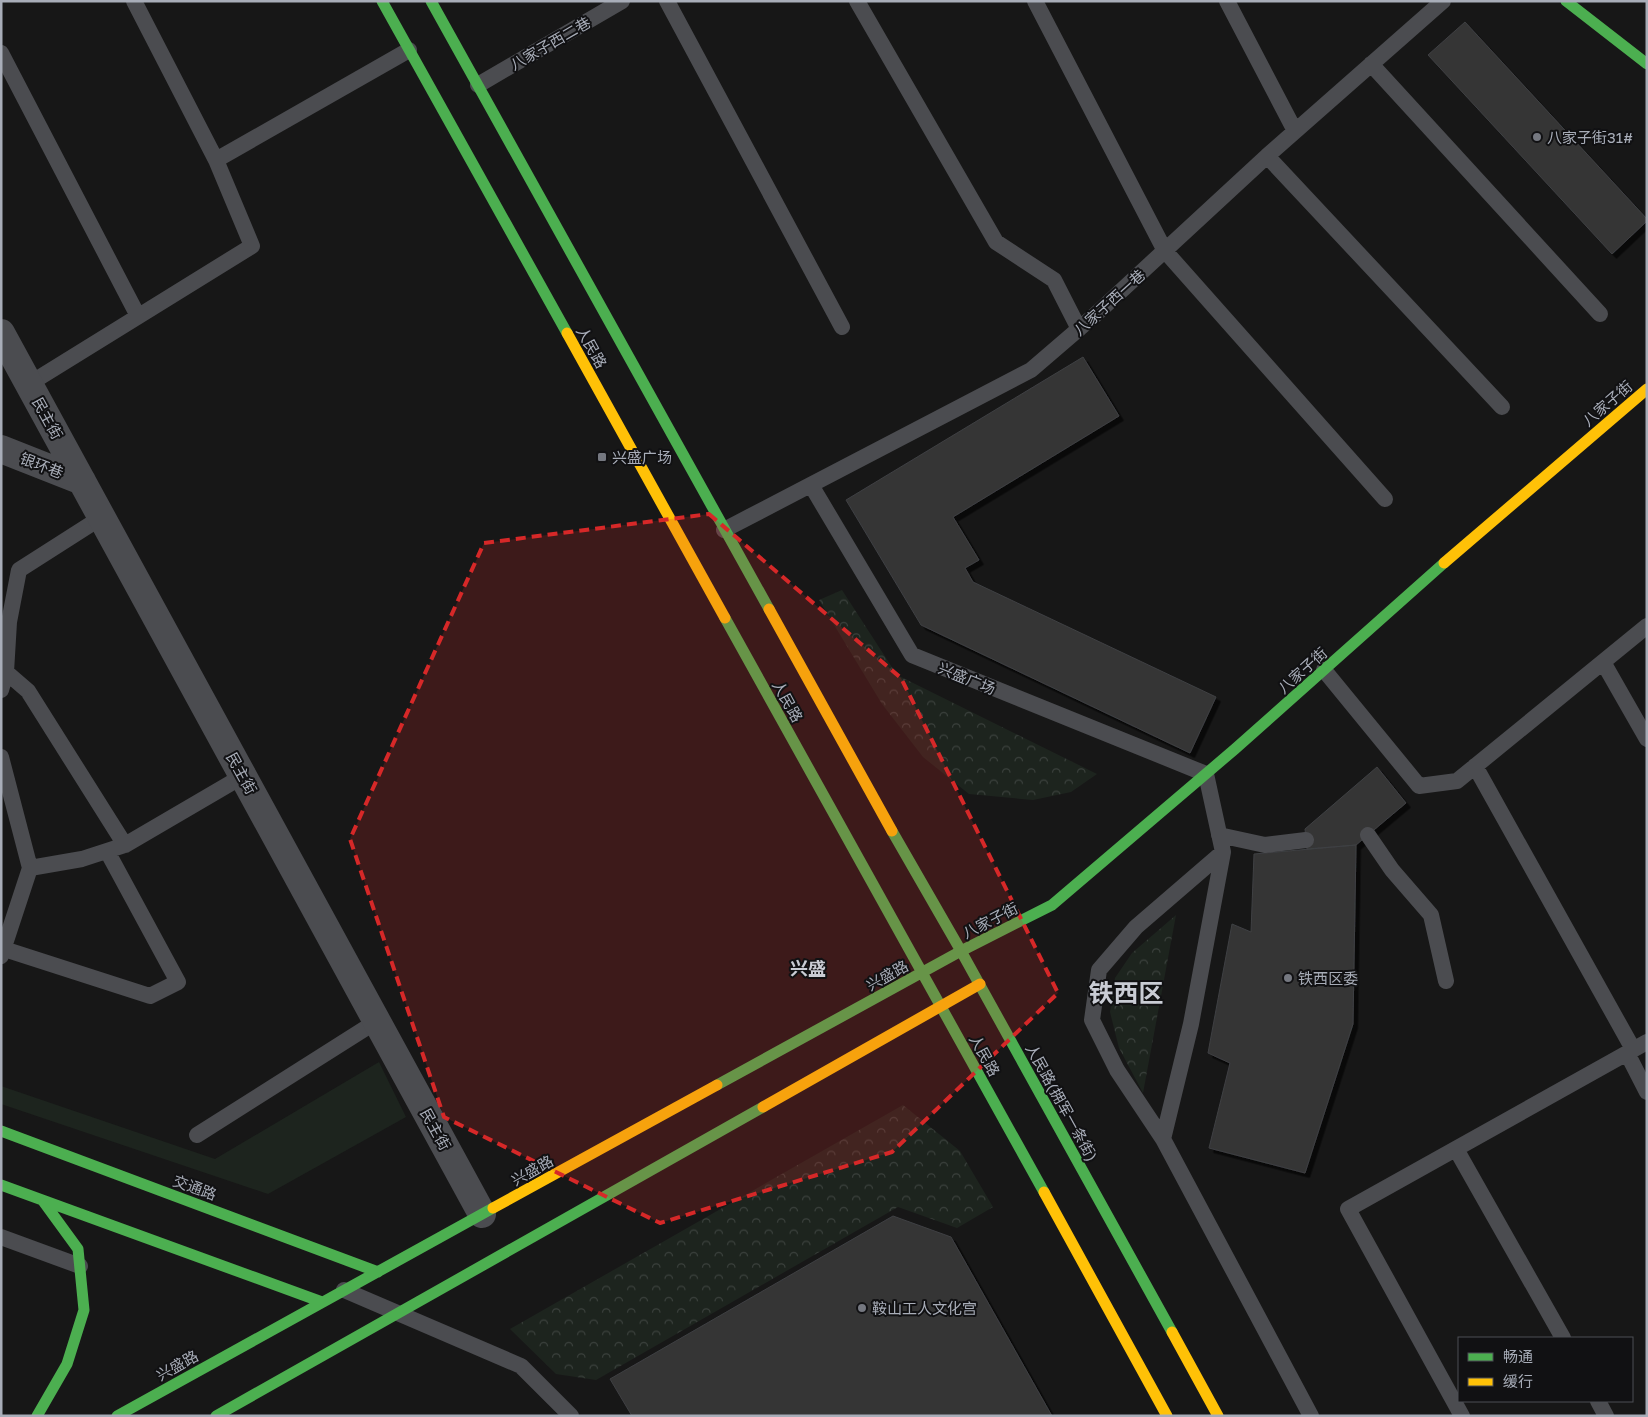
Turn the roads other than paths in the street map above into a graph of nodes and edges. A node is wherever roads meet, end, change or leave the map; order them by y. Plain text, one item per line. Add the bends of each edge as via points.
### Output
1 (134, 1) edge
2 (382, 1) edge
3 (431, 1) edge
4 (622, 1) edge
5 (667, 1) edge
6 (857, 1) edge
7 (1035, 1) edge
8 (1227, 1) edge
9 (1442, 1) edge
10 (1566, 1) edge
11 (409, 50) junction
12 (1, 53) edge
13 (1371, 64) junction
14 (1647, 64) edge
15 (478, 85) junction
16 (1295, 132) junction
17 (1267, 156) junction
18 (216, 160) junction
19 (1165, 251) junction
20 (1600, 314) dead end
21 (138, 316) junction
22 (842, 327) dead end
23 (1079, 329) junction
24 (1, 333) edge
25 (29, 384) junction
26 (1647, 389) edge
27 (1502, 407) dead end
28 (1, 449) edge
29 (82, 480) junction
30 (812, 485) junction
31 (1385, 499) dead end
32 (102, 518) junction
33 (724, 530) junction
34 (5, 620) edge
35 (1647, 626) edge
36 (1603, 662) junction
37 (1324, 670) junction
38 (6, 672) junction
39 (1, 690) edge
40 (1647, 740) edge
41 (1, 757) edge
42 (1475, 766) junction
43 (1206, 774) junction
44 (243, 776) junction
45 (877, 804) joint
46 (1219, 835) junction
47 (1368, 835) dead end
48 (1306, 840) dead end
49 (125, 845) junction
50 (107, 851) junction
51 (1223, 852) junction
52 (30, 868) junction
53 (961, 951) junction
54 (2, 952) edge
55 (923, 973) junction
56 (1446, 981) dead end
57 (980, 984) junction
58 (941, 1007) junction
59 (377, 1021) junction
60 (1635, 1048) edge
61 (1647, 1092) edge
62 (1, 1131) edge
63 (197, 1135) dead end
64 (1163, 1139) junction
65 (1456, 1148) junction
66 (1, 1185) edge
67 (43, 1201) junction
68 (482, 1214) junction
69 (1, 1237) edge
70 (80, 1266) junction
71 (378, 1272) junction
72 (344, 1290) junction
73 (322, 1302) junction
74 (397, 1313) junction
75 (1562, 1337) edge
76 (1599, 1402) edge
77 (37, 1416) edge
78 (117, 1416) edge
79 (216, 1416) edge
80 (571, 1416) edge
81 (1167, 1416) edge
82 (1218, 1416) edge
83 (1311, 1416) edge
84 (1462, 1416) edge
85 (1606, 1416) edge

1 - 18 lane
2 - 11 main road, 人民路
3 - 15 main road, 人民路
4 - 15 lane, 八家子西二巷
5 - 22 lane
6 - 23 lane via 996,242 1054,280
7 - 19 lane
8 - 16 lane
9 - 13 lane, 八家子西一巷
10 - 14 main road
11 - 18 lane
11 - 55 main road, 人民路
12 - 21 lane
13 - 16 lane, 八家子西一巷
13 - 20 lane
15 - 33 main road, 人民路
16 - 17 lane, 八家子西一巷
17 - 19 lane, 八家子西一巷
17 - 27 lane
18 - 21 lane via 252,246
19 - 23 lane, 八家子西一巷
19 - 31 lane
21 - 25 lane
23 - 30 lane, 八家子西一巷 via 1031,370
24 - 25 street, 民主街
25 - 29 street, 民主街
26 - 37 main road, 八家子街
28 - 29 street, 银环巷
29 - 32 street, 民主街
30 - 33 lane, 八家子西一巷
30 - 43 lane, 兴盛广场 via 912,655
32 - 34 lane via 19,570
32 - 44 street, 民主街
33 - 45 main road, 人民路
34 - 38 lane
35 - 36 lane
36 - 40 lane
36 - 42 lane
37 - 42 lane via 1419,786 1456,781
37 - 43 main road, 八家子街
38 - 39 lane
38 - 49 lane via 28,691
41 - 52 lane
42 - 60 lane
43 - 46 lane
43 - 53 main road, 八家子街 via 1052,905
44 - 49 lane
44 - 59 street, 民主街
45 - 53 main road, 人民路(拥军一条街)
46 - 48 lane via 1265,845
46 - 51 lane
47 - 56 lane via 1392,870 1431,916
49 - 50 lane
50 - 52 lane
50 - 54 lane via 178,982 150,996
51 - 64 lane via 1191,1024
51 - 64 lane via 1136,928 1099,970 1092,1020 1117,1070
52 - 54 lane
53 - 55 main road, 兴盛路
53 - 57 main road, 人民路(拥军一条街)
55 - 58 main road, 人民路
55 - 68 main road, 兴盛路
57 - 58 main road
57 - 82 main road, 人民路(拥军一条街)
58 - 74 main road
58 - 81 main road, 人民路
59 - 63 lane
59 - 68 street, 民主街
60 - 61 lane
60 - 65 lane
62 - 71 main road, 交通路
64 - 83 lane
65 - 75 lane
65 - 84 lane via 1348,1209
66 - 67 main road
67 - 70 main road via 78,1249
67 - 73 main road
68 - 71 main road, 兴盛路
69 - 70 lane
70 - 77 main road via 84,1310 67,1364
71 - 72 main road, 兴盛路
72 - 73 main road, 兴盛路
72 - 74 lane
73 - 78 main road, 兴盛路
74 - 79 main road
74 - 80 lane via 521,1366
76 - 85 lane

